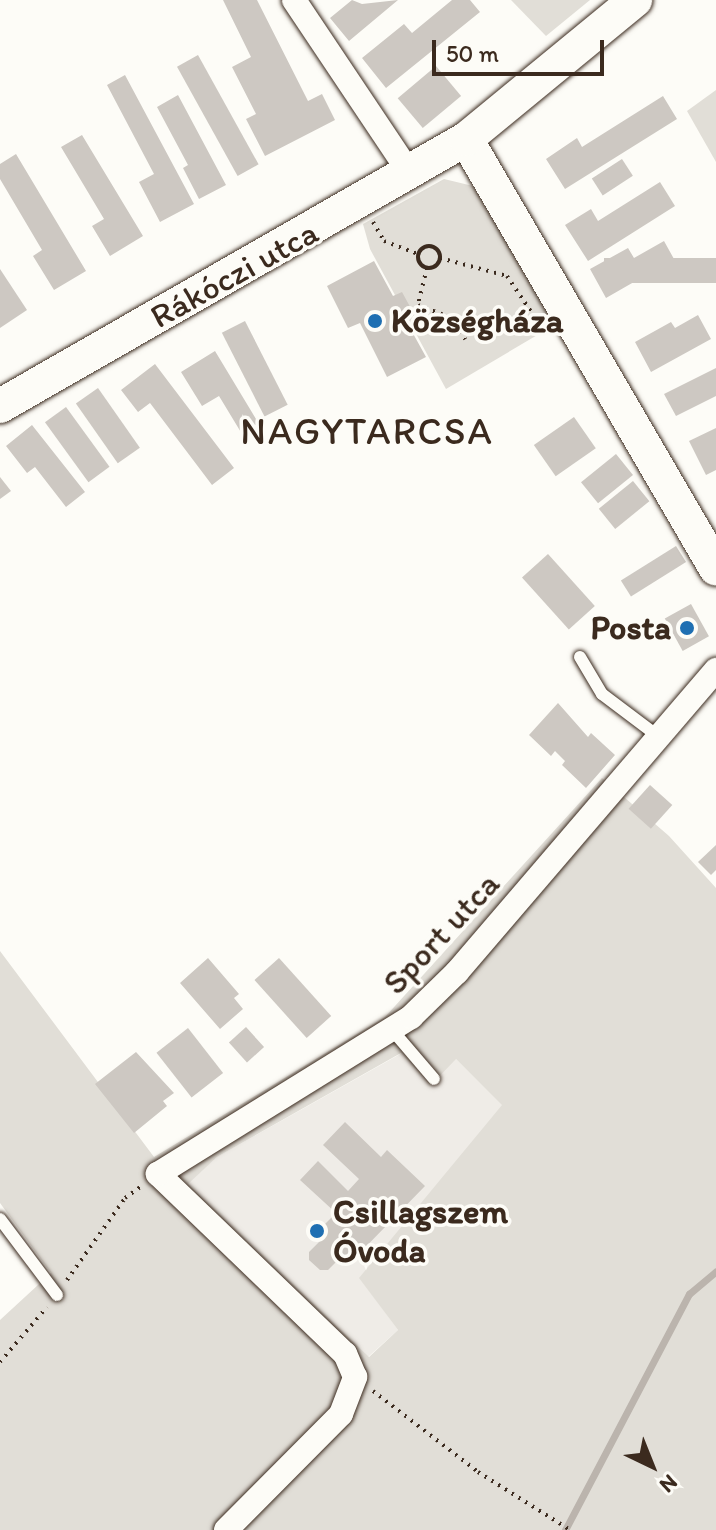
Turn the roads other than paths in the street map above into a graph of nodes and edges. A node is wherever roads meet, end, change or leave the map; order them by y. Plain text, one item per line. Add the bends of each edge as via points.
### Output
1 (294, 0) edge
2 (635, 0) edge
3 (466, 139) junction
4 (410, 173) junction
5 (0, 406) edge
6 (716, 568) edge
7 (580, 657) dead end
8 (716, 670) edge
9 (659, 737) junction
10 (393, 1031) junction
11 (434, 1079) dead end
12 (0, 1219) edge
13 (57, 1295) road end
14 (226, 1530) edge

1 - 4 street
2 - 3 main road, Rákóczi utca
3 - 4 main road, Rákóczi utca
3 - 6 main road
4 - 5 main road, Rákóczi utca
7 - 9 lane via 602,694
8 - 9 street, Sport utca
9 - 10 street, Sport utca via 457,972
10 - 11 lane
10 - 14 street, Sport utca via 158,1174 345,1354 355,1377 341,1414
12 - 13 lane

